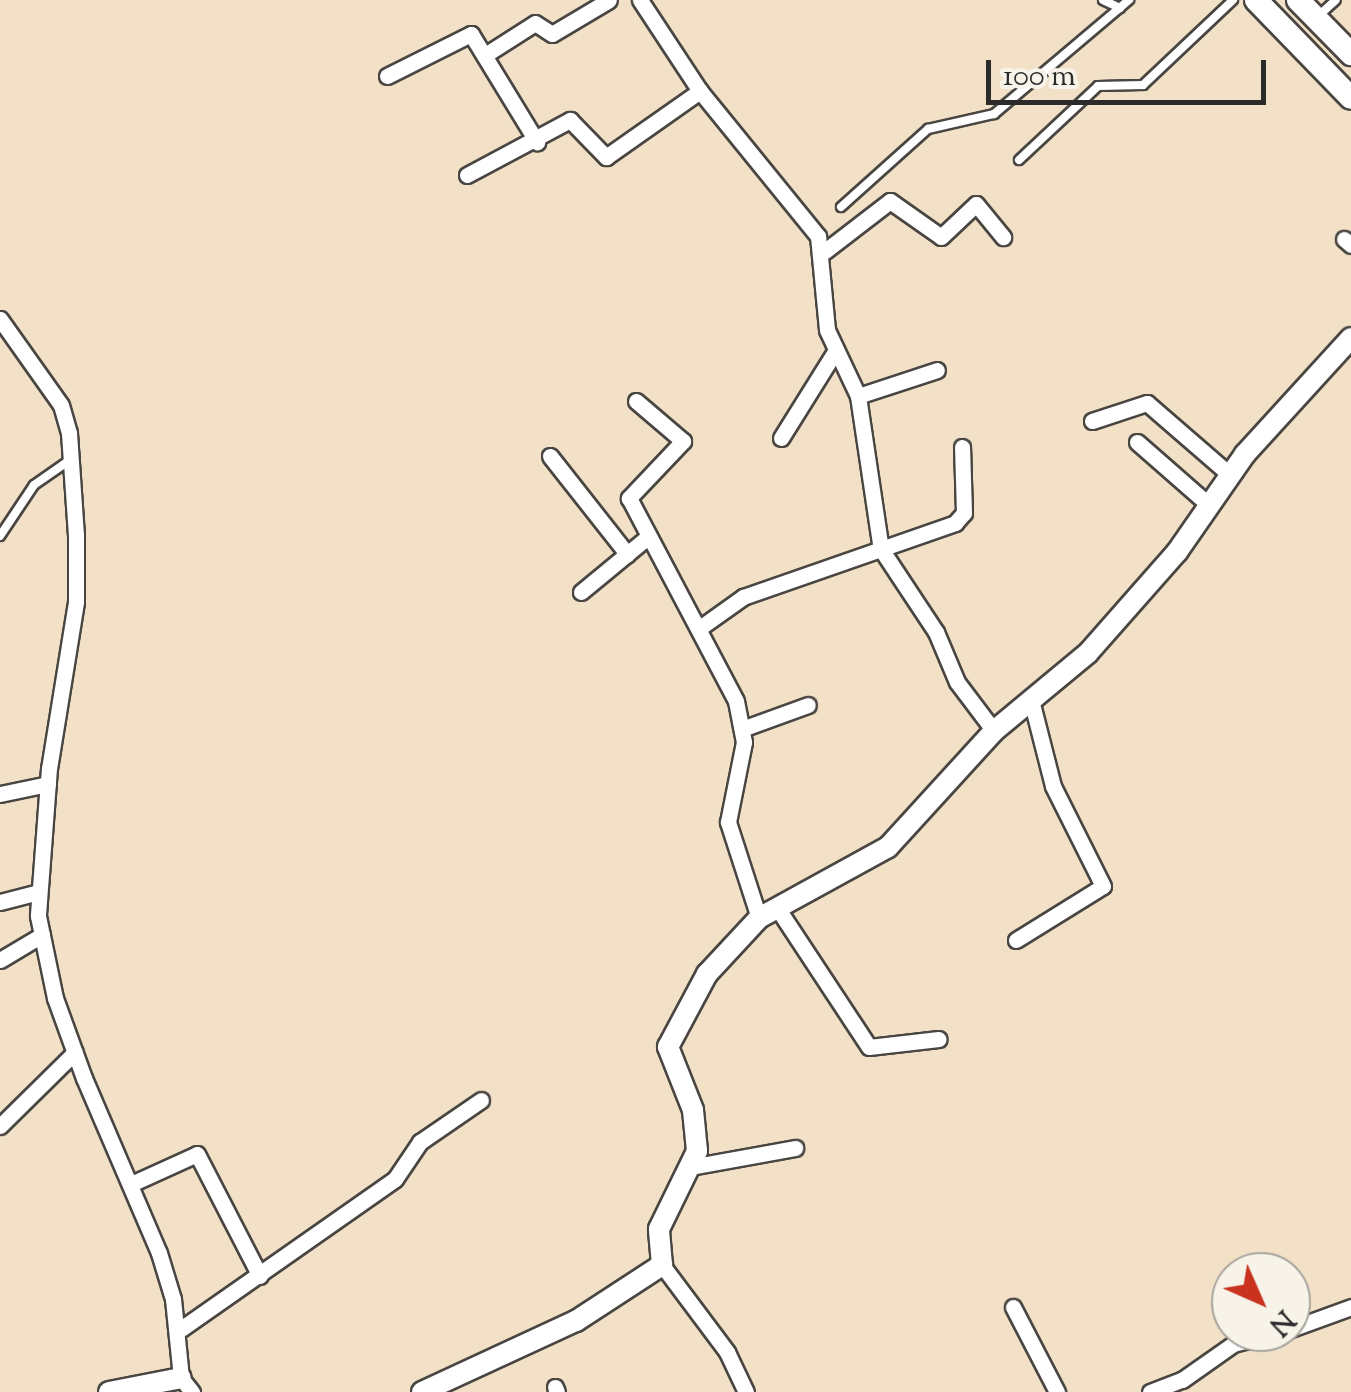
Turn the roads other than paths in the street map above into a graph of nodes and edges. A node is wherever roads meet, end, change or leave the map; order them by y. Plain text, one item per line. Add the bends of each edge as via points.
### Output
1 (609, 0) edge
2 (640, 0) edge
3 (1103, 0) edge
4 (1129, 0) edge
5 (1233, 0) edge
6 (1256, 0) edge
7 (1298, 0) edge
8 (1336, 0) edge
9 (1120, 8) junction
10 (1316, 18) junction
11 (1351, 54) edge
12 (485, 55) junction
13 (387, 76) dead end
14 (700, 91) junction
15 (1351, 98) edge
16 (536, 142) junction
17 (1019, 160) dead end
18 (467, 175) dead end
19 (841, 207) dead end
20 (1003, 237) dead end
21 (825, 251) junction
22 (0, 319) edge
23 (1351, 338) edge
24 (836, 350) junction
25 (937, 370) dead end
26 (858, 396) junction
27 (636, 401) dead end
28 (1092, 421) dead end
29 (781, 438) dead end
30 (1137, 442) dead end
31 (962, 448) dead end
32 (550, 456) dead end
33 (70, 460) junction
34 (1230, 475) junction
35 (1209, 505) junction
36 (0, 536) edge
37 (650, 536) junction
38 (882, 548) junction
39 (628, 554) junction
40 (581, 592) dead end
41 (701, 627) junction
42 (1031, 700) junction
43 (808, 705) dead end
44 (742, 729) junction
45 (994, 731) junction
46 (48, 784) junction
47 (0, 794) edge
48 (39, 892) junction
49 (0, 902) edge
50 (768, 913) junction
51 (42, 936) junction
52 (1016, 940) dead end
53 (0, 960) edge
54 (938, 1039) dead end
55 (74, 1052) junction
56 (480, 1100) dead end
57 (0, 1126) edge
58 (795, 1148) dead end
59 (690, 1167) junction
60 (132, 1184) junction
61 (662, 1265) junction
62 (260, 1276) junction
63 (1013, 1307) dead end
64 (1351, 1307) edge
65 (1311, 1322) edge
66 (178, 1331) junction
67 (1222, 1352) edge
68 (186, 1385) edge
69 (109, 1392) edge
70 (422, 1392) edge
71 (746, 1392) edge
72 (1057, 1392) edge
73 (1150, 1392) edge

1 - 12 street via 555,33 538,22
2 - 14 street
3 - 9 lane
4 - 9 lane
5 - 17 lane via 1144,85 1098,86
6 - 15 main road
7 - 10 main road
8 - 10 lane
9 - 19 lane via 994,114 928,129
10 - 11 main road
12 - 13 street via 467,34
12 - 16 street
14 - 16 street via 606,157 573,121
14 - 21 street
16 - 18 street
20 - 21 street via 976,204 941,237 890,201
21 - 24 street via 822,307
22 - 33 street via 61,406
23 - 34 street
24 - 26 street
24 - 29 street
25 - 26 street
26 - 38 street
27 - 37 street via 683,441 630,495
28 - 34 street via 1147,403
30 - 35 street
31 - 38 street via 961,518
32 - 39 street
33 - 36 lane via 34,485
33 - 46 street via 76,602
34 - 35 street
35 - 42 street via 1088,653
37 - 39 street
37 - 41 street
38 - 41 street via 743,597
38 - 45 street via 936,632 957,682
39 - 40 street
41 - 44 street
42 - 45 street
42 - 52 street via 1053,786 1103,886
43 - 44 street
44 - 50 street via 728,822
45 - 50 street via 888,847
46 - 47 street
46 - 48 street
48 - 49 street
48 - 51 street
50 - 54 street via 869,1047
50 - 59 street via 706,974 668,1047 693,1110 697,1152
51 - 53 street
51 - 55 street
55 - 57 street
55 - 60 street
56 - 62 street via 420,1142 394,1179
58 - 59 street
59 - 61 street via 658,1230
60 - 62 street via 197,1154
60 - 66 street via 159,1253
61 - 70 street via 576,1320
61 - 71 street via 727,1352
62 - 66 street
63 - 72 street
64 - 65 street
66 - 68 street
67 - 73 street via 1182,1380
68 - 69 street

